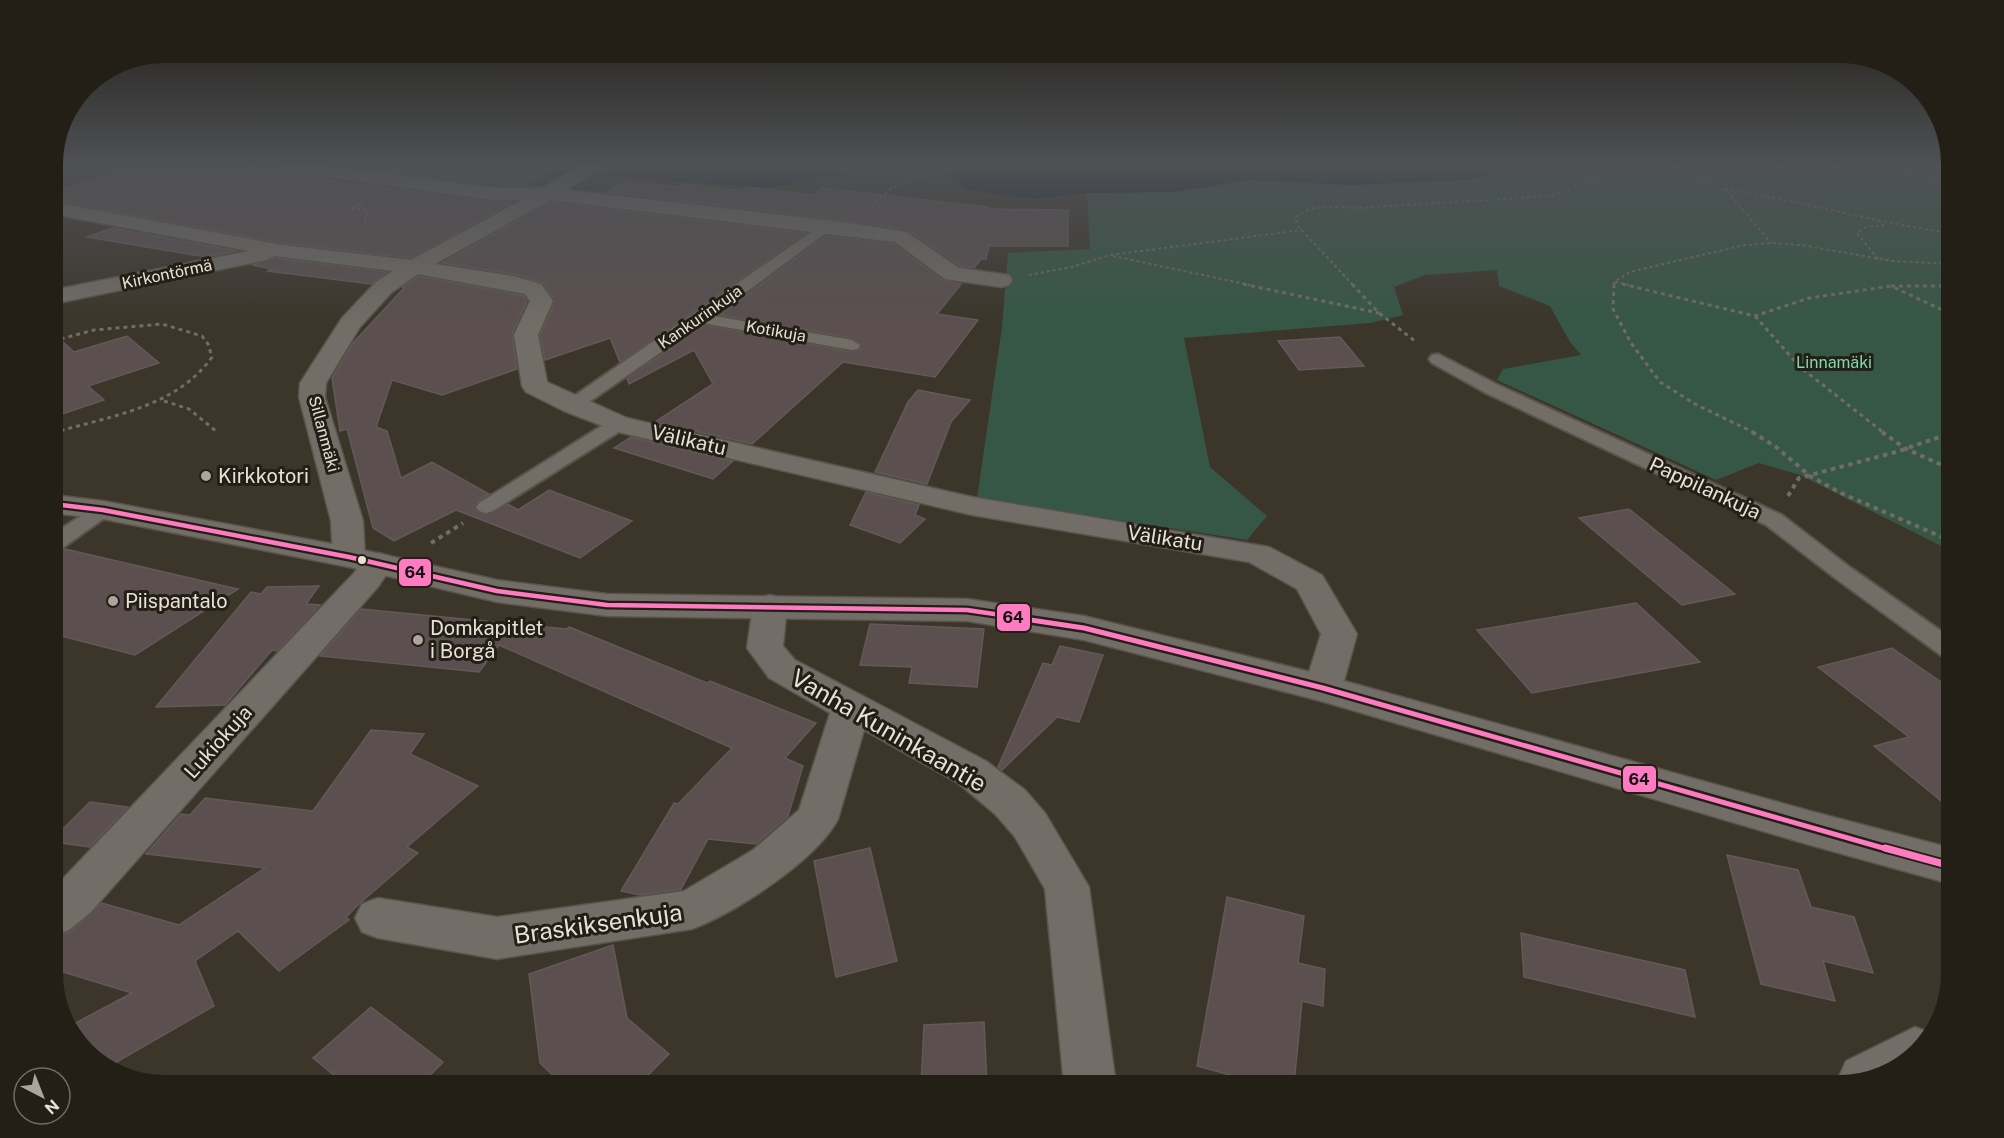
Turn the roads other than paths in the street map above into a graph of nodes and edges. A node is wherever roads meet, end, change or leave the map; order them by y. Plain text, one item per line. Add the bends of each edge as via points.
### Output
1 (112, 219) edge
2 (501, 219) edge
3 (766, 219) edge
4 (835, 227) junction
5 (282, 251) junction
6 (414, 267) junction
7 (1001, 280) road end
8 (63, 295) edge
9 (700, 318) junction
10 (852, 345) dead end
11 (1438, 359) road end
12 (573, 405) junction
13 (618, 424) junction
14 (63, 505) edge
15 (486, 507) road end
16 (103, 510) junction
17 (63, 537) edge
18 (363, 560) junction
19 (770, 606) junction
20 (1941, 644) edge
21 (1323, 688) junction
22 (851, 708) junction
23 (1941, 863) edge
24 (63, 908) edge
25 (378, 918) dead end
26 (1089, 1075) edge

1 - 5 street, Välikatu
2 - 6 street, Sillanmäki
3 - 4 street
4 - 7 street via 901,237 953,274
4 - 9 lane, Kankurinkuja
5 - 6 street, Välikatu
5 - 8 street, Kirkontörmä
6 - 12 street, Välikatu via 513,283 533,290 542,301 526,335 535,386
6 - 18 street, Sillanmäki via 384,287 350,323 313,383 312,397 347,521
9 - 10 lane, Kotikuja
9 - 12 lane, Kankurinkuja
11 - 20 lane, Pappilankuja via 1492,389 1774,520
12 - 13 street, Välikatu
13 - 15 lane
13 - 21 street, Välikatu via 972,506 1258,554 1310,582 1339,634
14 - 16 street
16 - 17 lane
16 - 18 street
18 - 19 street via 497,591 560,600 607,605
18 - 24 street, Lukiokuja via 366,580
19 - 21 street via 967,610 1084,628
19 - 22 street, Vanha Kuninkaantie via 765,648 783,669
21 - 23 street
22 - 25 street, Braskiksenkuja via 817,819 769,863 692,909 497,938
22 - 26 street, Vanha Kuninkaantie via 972,772 1010,802 1030,825 1067,887

